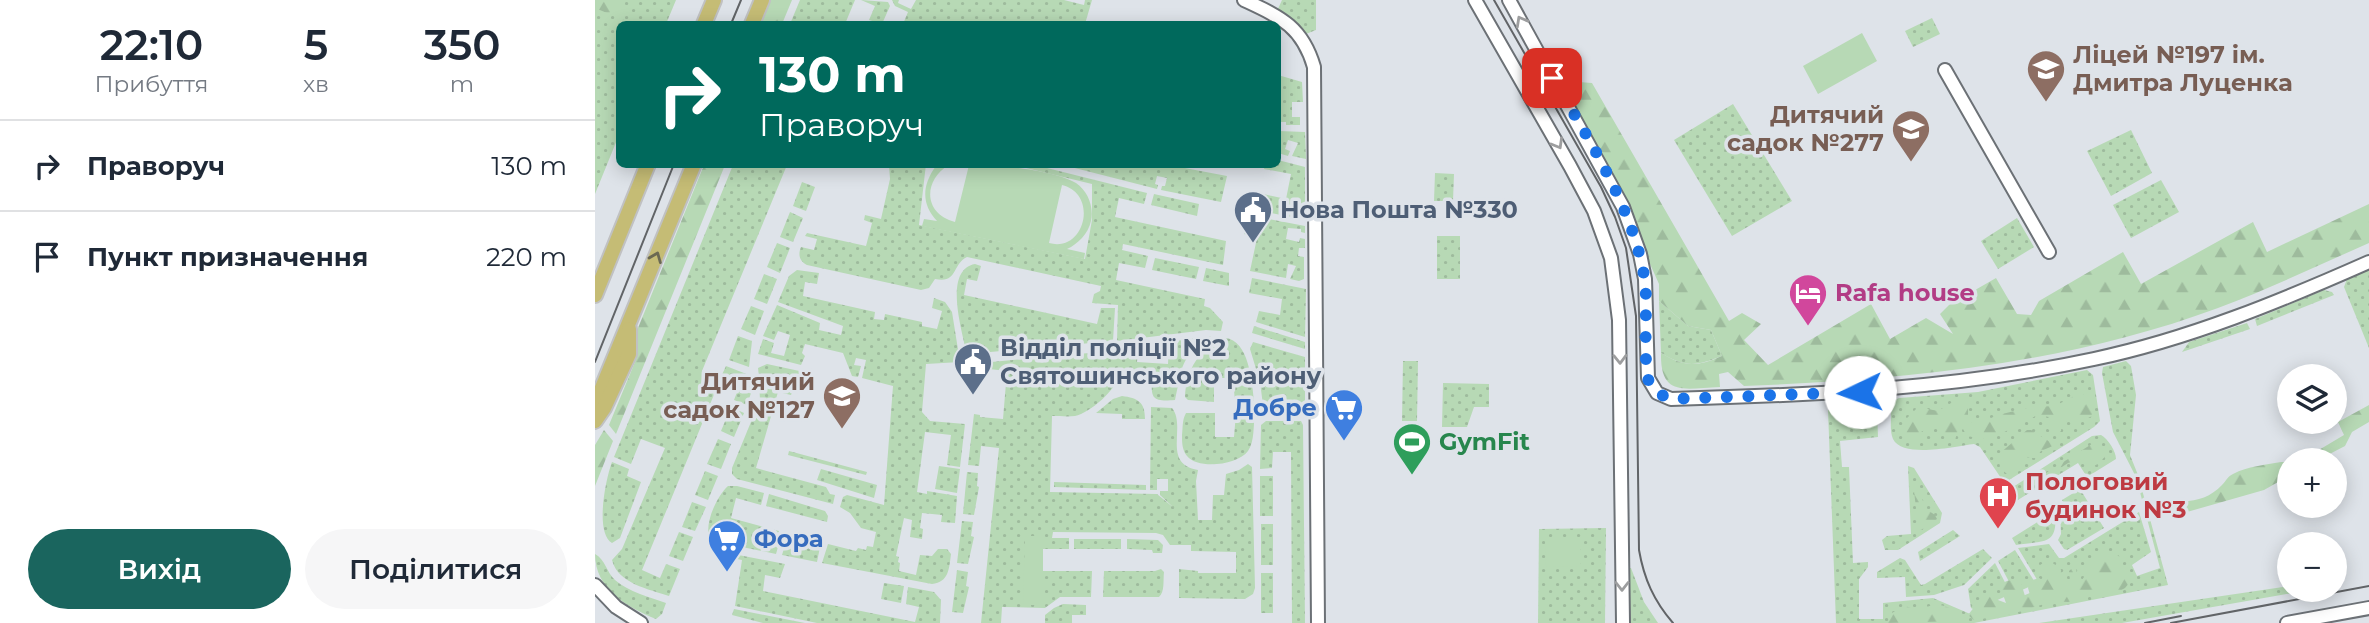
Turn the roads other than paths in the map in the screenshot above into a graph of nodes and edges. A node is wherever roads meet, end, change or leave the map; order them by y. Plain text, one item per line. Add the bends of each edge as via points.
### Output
1 (714, 0) edge
2 (762, 0) edge
3 (1244, 0) edge
4 (1475, 0) edge
5 (1509, 0) edge
6 (705, 21) edge
7 (753, 21) edge
8 (1945, 70) dead end
9 (646, 168) edge
10 (692, 168) edge
11 (2049, 253) dead end
12 (2369, 261) edge
13 (595, 295) edge
14 (631, 320) junction
15 (595, 405) edge
16 (595, 421) edge
17 (595, 585) edge
18 (2369, 608) edge
19 (641, 623) edge
20 (1318, 623) edge
21 (1623, 623) edge
22 (2287, 623) edge

1 - 6 main road
2 - 7 main road
3 - 20 street via 1298,32 1314,67
4 -> 21 street via 1576,177 1611,258 1619,320
12 -> 5 street via 2171,339 2095,359 1993,378 1880,390 1671,399 1657,393 1648,378 1647,296 1632,230 1609,179
8 - 11 street
9 - 13 main road
14 -> 10 main road
14 - 15 main road
14 - 16 main road via 629,354
17 - 19 street via 615,607
18 - 22 street

